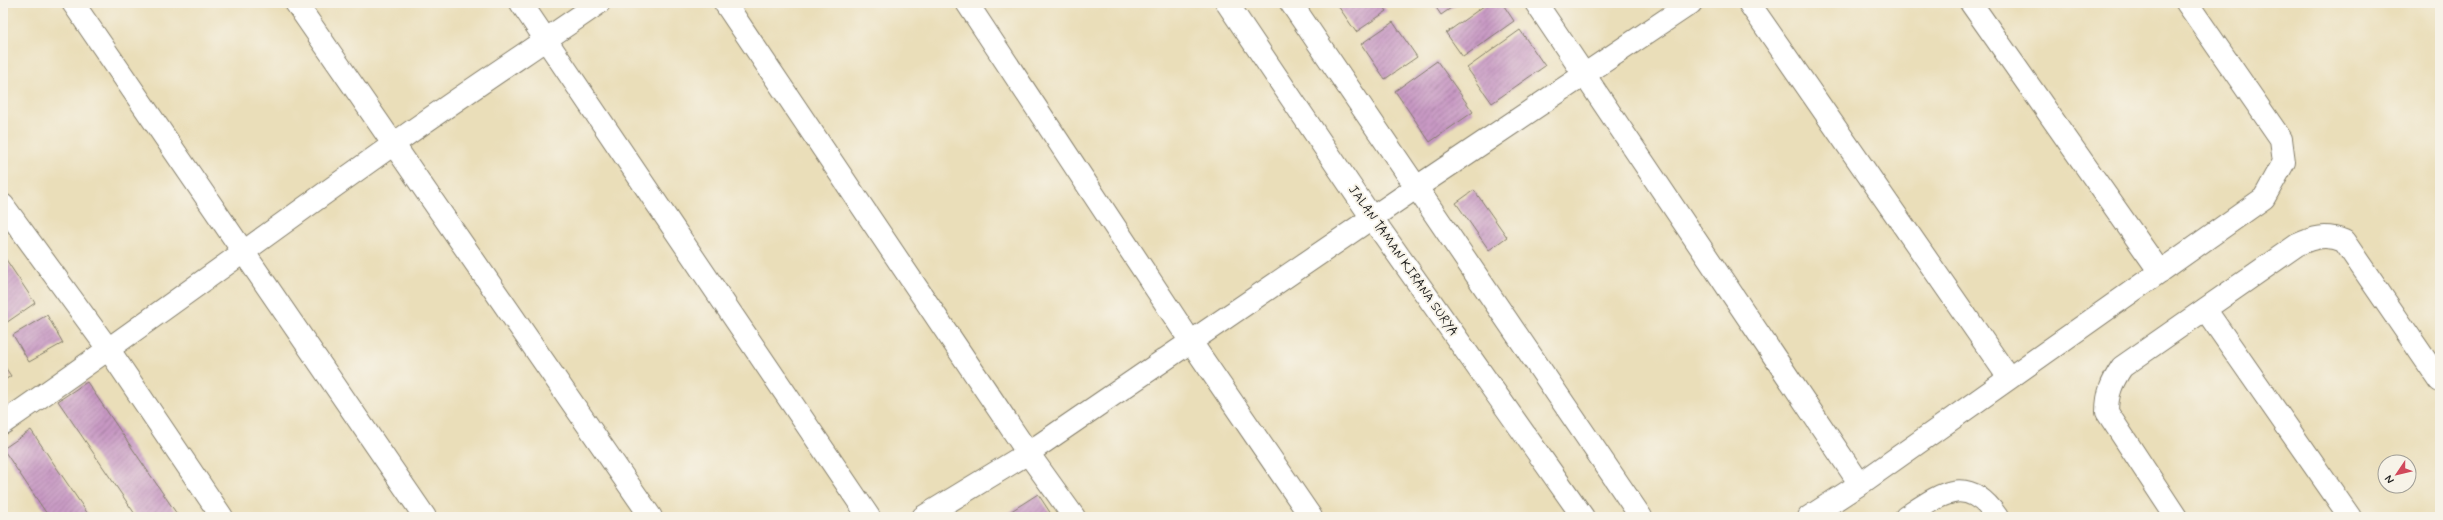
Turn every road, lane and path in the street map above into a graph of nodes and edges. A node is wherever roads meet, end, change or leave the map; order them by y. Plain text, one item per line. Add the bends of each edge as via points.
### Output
1 (73, 3) edge
2 (296, 3) edge
3 (521, 3) edge
4 (599, 3) edge
5 (725, 3) edge
6 (967, 3) edge
7 (1227, 3) edge
8 (1291, 3) edge
9 (1536, 3) edge
10 (1691, 3) edge
11 (1749, 3) edge
12 (1971, 3) edge
13 (2187, 3) edge
14 (546, 39) junction
15 (1587, 75) junction
16 (393, 144) junction
17 (1416, 187) junction
18 (3, 206) edge
19 (1372, 218) junction
20 (243, 252) junction
21 (2160, 272) junction
22 (2205, 309) junction
23 (1191, 342) junction
24 (109, 350) junction
25 (2009, 378) junction
26 (2440, 381) edge
27 (3, 423) edge
28 (1028, 453) junction
29 (1860, 484) junction
30 (222, 517) edge
31 (425, 517) edge
32 (651, 517) edge
33 (869, 517) edge
34 (923, 517) edge
35 (1074, 517) edge
36 (1311, 517) edge
37 (1583, 517) edge
38 (1641, 517) edge
39 (1809, 517) edge
40 (1906, 517) edge
41 (1997, 517) edge
42 (2176, 517) edge
43 (2350, 517) edge

1 - 20 street
2 - 16 street
3 - 14 street
4 - 14 street
5 - 28 street
6 - 23 street
7 - 19 street, JALAN TAMAN KIRANA SURYA
8 - 17 street
9 - 15 street
10 - 15 street
11 - 25 street
12 - 21 street
13 - 21 street via 2281,139 2284,162 2264,198
14 - 16 street
14 - 33 street
15 - 17 street
15 - 29 street
16 - 20 street
16 - 32 street
17 - 19 street
17 - 38 street
18 - 24 street
19 - 23 street
19 - 37 street, JALAN TAMAN KIRANA SURYA
20 - 24 street
20 - 31 street
21 - 25 street
22 - 26 street via 2297,245 2312,238 2329,236 2344,241
22 - 42 street via 2122,367 2111,384 2107,397 2107,412
22 - 43 street
23 - 28 street
23 - 36 street
24 - 27 street
24 - 30 street
25 - 29 street
28 - 34 street
28 - 35 street
29 - 39 street
40 - 41 street via 1941,494 1966,491 1987,502

